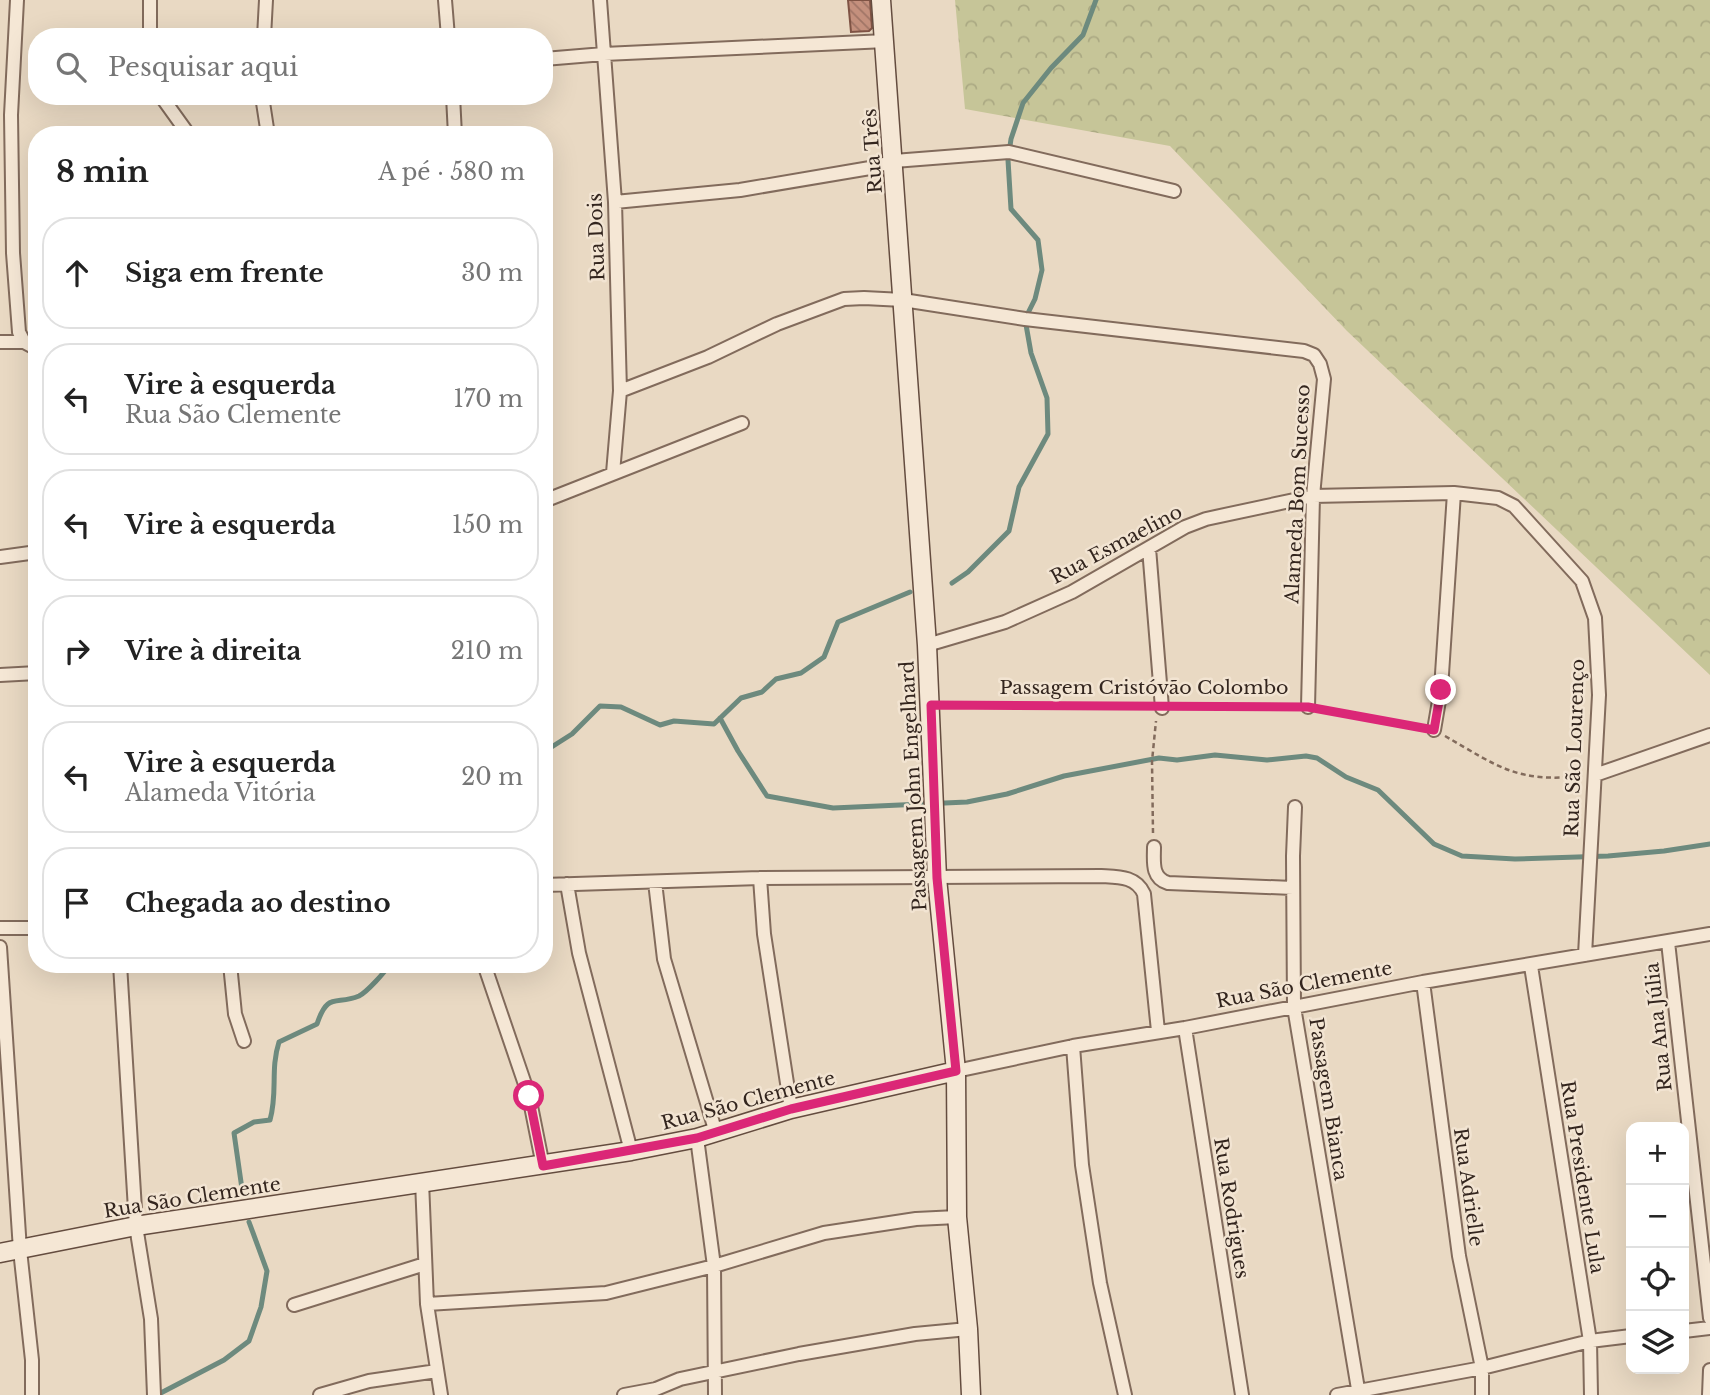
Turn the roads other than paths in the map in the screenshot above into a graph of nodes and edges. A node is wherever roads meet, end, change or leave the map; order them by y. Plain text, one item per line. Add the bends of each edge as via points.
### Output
1 (17, 0) edge
2 (150, 0) edge
3 (266, 0) edge
4 (445, 0) edge
5 (600, 0) edge
6 (881, 0) edge
7 (150, 28) edge
8 (264, 28) edge
9 (447, 28) edge
10 (886, 41) junction
11 (604, 54) junction
12 (553, 58) edge
13 (168, 105) edge
14 (263, 105) edge
15 (453, 105) edge
16 (183, 126) edge
17 (267, 126) edge
18 (455, 126) edge
19 (894, 161) junction
20 (1174, 191) dead end
21 (615, 202) junction
22 (7, 253) edge
23 (903, 300) junction
24 (0, 342) edge
25 (24, 342) junction
26 (28, 344) edge
27 (620, 391) junction
28 (742, 423) dead end
29 (613, 473) junction
30 (1454, 494) junction
31 (1313, 496) junction
32 (553, 497) edge
33 (1149, 548) junction
34 (28, 553) edge
35 (0, 557) edge
36 (927, 645) junction
37 (28, 673) edge
38 (0, 675) edge
39 (1308, 707) road end
40 (1160, 708) road end
41 (1434, 730) road end
42 (1710, 735) edge
43 (1595, 775) junction
44 (1295, 807) dead end
45 (1154, 847) road end
46 (760, 878) junction
47 (937, 878) junction
48 (655, 883) junction
49 (553, 884) edge
50 (567, 884) junction
51 (1293, 888) junction
52 (0, 928) edge
53 (28, 928) edge
54 (1710, 934) edge
55 (1668, 942) junction
56 (0, 947) edge
57 (1585, 956) junction
58 (1531, 966) junction
59 (121, 973) edge
60 (231, 973) edge
61 (487, 973) edge
62 (1423, 982) junction
63 (1, 985) edge
64 (1294, 1007) junction
65 (1185, 1028) junction
66 (1158, 1031) junction
67 (244, 1041) dead end
68 (1073, 1046) junction
69 (956, 1071) junction
70 (791, 1109) junction
71 (716, 1133) junction
72 (697, 1138) junction
73 (631, 1151) junction
74 (543, 1166) junction
75 (422, 1181) junction
76 (957, 1217) junction
77 (136, 1226) junction
78 (20, 1250) junction
79 (0, 1253) edge
80 (425, 1264) junction
81 (714, 1266) junction
82 (427, 1304) junction
83 (294, 1305) dead end
84 (1710, 1318) edge
85 (1710, 1328) edge
86 (968, 1329) junction
87 (1689, 1330) edge
88 (1626, 1336) edge
89 (1590, 1340) junction
90 (1482, 1368) junction
91 (1710, 1370) edge
92 (436, 1371) junction
93 (714, 1371) junction
94 (1359, 1393) edge
95 (32, 1395) edge
96 (154, 1395) edge
97 (320, 1395) edge
98 (441, 1395) edge
99 (624, 1395) edge
100 (715, 1395) edge
101 (971, 1395) edge
102 (1125, 1395) edge
103 (1242, 1395) edge
104 (1337, 1395) edge
105 (1482, 1395) edge
106 (1591, 1395) edge
107 (1709, 1395) edge

1 - 22 street
2 - 7 street
3 - 8 street
4 - 9 street
5 - 11 street, Rua Dois
6 - 10 main road, Rua Três
10 - 11 street
10 - 19 main road, Rua Três
11 - 12 street
11 - 21 street, Rua Dois
13 - 16 street
14 - 17 street
15 - 18 street
19 - 20 street via 1009,152
19 - 21 street via 740,190
19 - 23 main road, Rua Três
21 - 27 street, Rua Dois
22 - 25 street
23 - 27 street via 844,299
23 - 31 street, Alameda Bom Sucesso via 1245,342 1314,355 1324,379
23 - 36 main road, Passagem John Engelhard
24 - 25 street
25 - 26 street
27 - 29 street, Rua Dois
28 - 29 street
29 - 32 street
30 - 31 street, Rua Esmaelino
30 - 41 street via 1441,690
30 - 43 street, Rua São Lourenço via 1498,498 1514,506 1582,581 1595,618 1599,695
31 - 33 street, Rua Esmaelino via 1206,519
31 - 39 street, Alameda Bom Sucesso
33 - 36 street, Rua Esmaelino via 1072,592 1016,617
33 - 40 street
34 - 35 street
36 - 47 main road, Passagem John Engelhard
37 - 38 street
42 - 43 street
43 - 57 street, Rua São Lourenço
44 - 51 street, Passagem Bianca
45 - 51 street via 1161,881
46 - 47 street
46 - 48 street
46 - 70 street
47 - 66 street via 1101,876 1128,878 1141,886 1148,914
47 - 69 main road, Passagem John Engelhard
48 - 50 street
48 - 71 street via 664,959
49 - 50 street
50 - 73 street via 579,953
51 - 64 street, Passagem Bianca
52 - 53 street
54 - 55 street, Rua São Clemente
55 - 57 street, Rua São Clemente
55 - 84 street, Rua Ana Júlia
56 - 63 street
57 - 58 street, Rua São Clemente
58 - 62 street, Rua São Clemente
58 - 89 street, Rua Presidente Lula
59 - 77 street
60 - 67 street via 235,1014
61 - 74 street via 529,1096
62 - 64 street, Rua São Clemente
62 - 90 street, Rua Adrielle via 1459,1256
63 - 78 street
64 - 65 street, Rua São Clemente
64 - 94 street, Passagem Bianca
65 - 66 street, Rua São Clemente
65 - 103 street, Rua Rodrigues
66 - 68 street, Rua São Clemente
68 - 69 street, Rua São Clemente
68 - 102 street via 1082,1165 1100,1283
69 - 70 main road, Rua São Clemente
69 - 76 main road, Passagem John Engelhard
70 - 71 main road, Rua São Clemente
71 - 72 main road, Rua São Clemente
72 - 73 main road, Rua São Clemente
72 - 81 street
73 - 74 main road, Rua São Clemente
74 - 75 main road, Rua São Clemente
75 - 77 main road, Rua São Clemente
75 - 80 street
76 - 81 street via 824,1233
76 - 86 main road, Passagem John Engelhard
77 - 78 main road, Rua São Clemente
77 - 96 street via 151,1319
78 - 79 main road, Rua São Clemente
78 - 95 street
80 - 82 street
80 - 83 street
81 - 82 street via 606,1293
81 - 93 street
82 - 92 street
85 - 87 street
86 - 93 street via 915,1334
86 - 101 main road, Passagem John Engelhard
88 - 89 street
89 - 90 street
89 - 106 street, Rua Presidente Lula
90 - 94 street
90 - 105 street, Rua Adrielle
91 - 107 street
92 - 97 street via 369,1381
92 - 98 street
93 - 99 street
93 - 100 street
94 - 104 street

